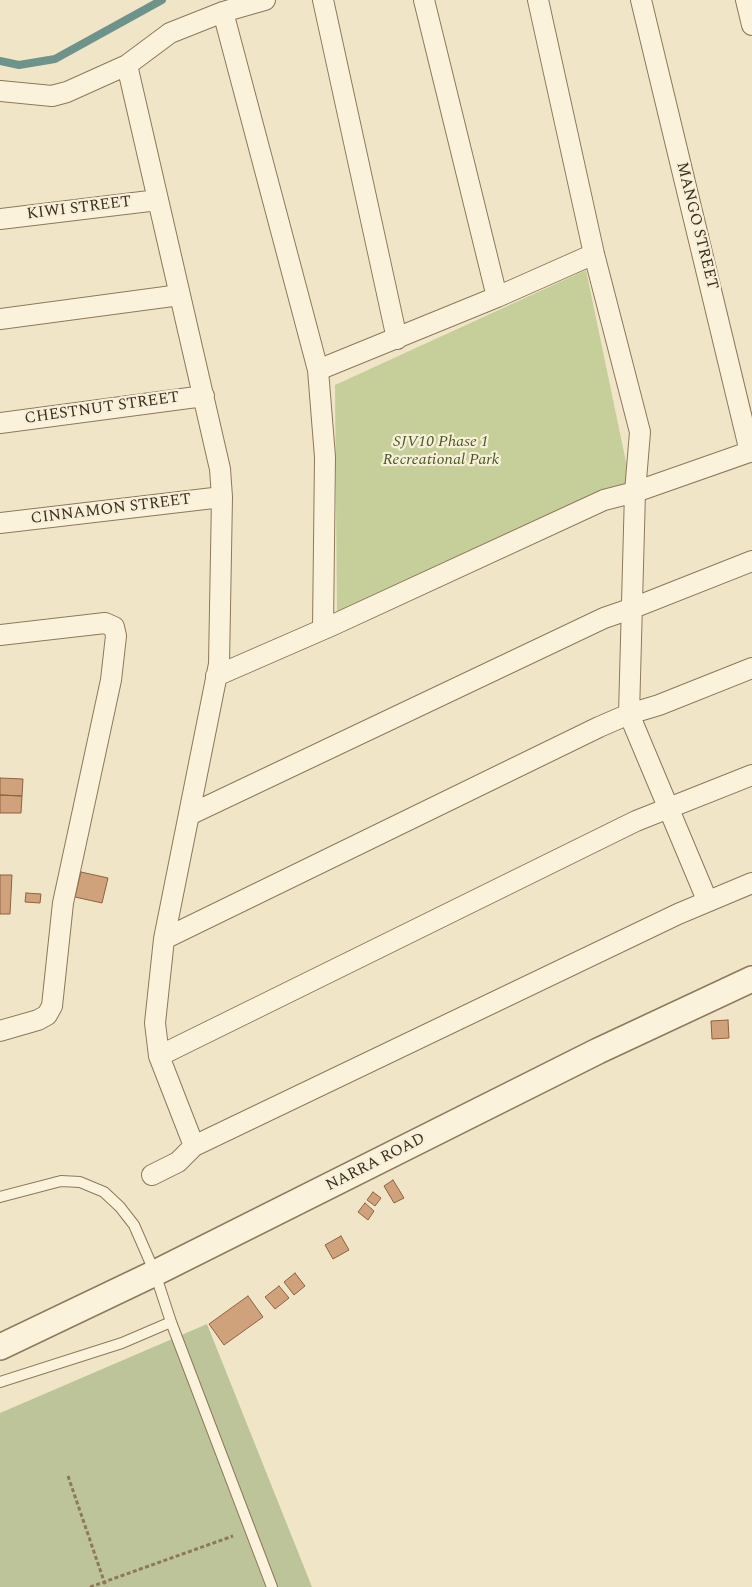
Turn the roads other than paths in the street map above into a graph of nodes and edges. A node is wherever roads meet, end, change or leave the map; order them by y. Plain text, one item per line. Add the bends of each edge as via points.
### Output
1 (265, 0) edge
2 (323, 0) edge
3 (424, 0) edge
4 (538, 0) edge
5 (641, 0) edge
6 (746, 0) edge
7 (224, 12) junction
8 (752, 25) edge
9 (127, 65) junction
10 (0, 91) edge
11 (158, 200) junction
12 (0, 219) edge
13 (594, 254) junction
14 (180, 295) junction
15 (497, 297) junction
16 (0, 319) edge
17 (397, 339) junction
18 (318, 370) junction
19 (204, 396) junction
20 (0, 423) edge
21 (751, 452) edge
22 (635, 492) junction
23 (222, 496) junction
24 (0, 523) edge
25 (752, 561) edge
26 (633, 608) junction
27 (323, 629) junction
28 (0, 635) edge
29 (752, 668) edge
30 (216, 676) junction
31 (629, 714) junction
32 (752, 775) edge
33 (668, 808) junction
34 (189, 815) junction
35 (752, 883) edge
36 (707, 900) junction
37 (164, 939) junction
38 (752, 980) edge
39 (0, 1031) edge
40 (159, 1056) junction
41 (194, 1146) junction
42 (152, 1175) dead end
43 (0, 1197) edge
44 (155, 1273) junction
45 (171, 1322) junction
46 (0, 1347) edge
47 (0, 1382) edge
48 (272, 1587) edge

1 - 7 street
2 - 17 street
3 - 15 street
4 - 13 street
5 - 21 street, MANGO STREET
6 - 8 street
7 - 9 street via 170,33
7 - 18 street
9 - 10 street via 52,96
9 - 11 street
11 - 12 street, KIWI STREET
11 - 14 street
13 - 15 street
13 - 22 street via 640,432
14 - 16 street
14 - 19 street
15 - 17 street
17 - 18 street
18 - 27 street via 325,457
19 - 20 street, CHESTNUT STREET
19 - 23 street via 220,469
21 - 22 street
22 - 26 street
22 - 27 street via 604,500
23 - 24 street, CINNAMON STREET
23 - 30 street via 219,664
25 - 26 street
26 - 31 street
26 - 34 street via 604,618
27 - 30 street
28 - 39 street via 105,622 114,627 116,636 111,680 63,903 52,1006 47,1015 38,1020
29 - 31 street
30 - 34 street
31 - 33 street
31 - 37 street
32 - 33 street
33 - 36 street
33 - 40 street
34 - 37 street
35 - 36 street
36 - 41 street
37 - 40 street via 155,1023
38 - 44 street, NARRA ROAD via 598,1051
40 - 41 street
41 - 42 street via 178,1162
43 - 44 lane via 61,1181 80,1182 104,1192 134,1225
44 - 45 lane
44 - 46 street, NARRA ROAD
45 - 47 lane via 122,1343
45 - 48 lane

